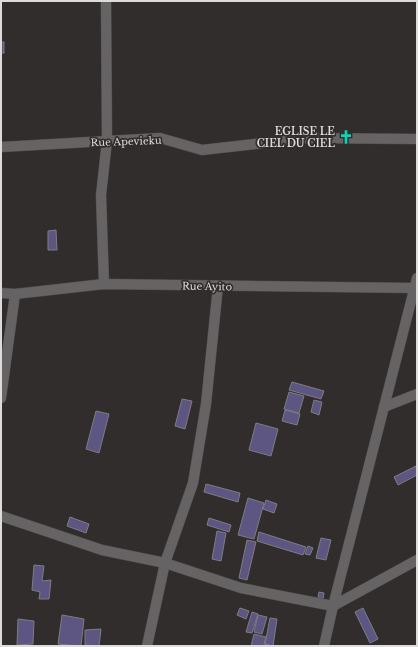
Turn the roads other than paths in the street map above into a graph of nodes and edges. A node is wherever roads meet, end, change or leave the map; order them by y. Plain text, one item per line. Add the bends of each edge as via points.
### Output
1 (106, 1) edge
2 (417, 139) edge
3 (107, 141) junction
4 (1, 147) edge
5 (417, 278) edge
6 (104, 284) junction
7 (218, 286) junction
8 (414, 288) junction
9 (1, 293) edge
10 (15, 294) junction
11 (417, 394) edge
12 (1, 398) edge
13 (384, 407) junction
14 (1, 516) edge
15 (417, 560) edge
16 (166, 563) junction
17 (333, 606) junction
18 (147, 646) edge
19 (324, 646) edge

1 - 3 street
2 - 3 street, Rue Apevieku via 308,138 202,150 160,138
3 - 4 street, Rue Apevieku
3 - 6 street via 101,195
5 - 8 street
6 - 7 street, Rue Ayito
6 - 10 street, Rue Ayito
7 - 8 street, Rue Ayito
7 - 16 street via 206,404 193,483
8 - 13 street
9 - 10 street, Rue Ayito
10 - 12 street
11 - 13 street
13 - 17 street
14 - 16 street via 102,550
15 - 17 street
16 - 17 street via 241,588
16 - 18 street
17 - 19 street

